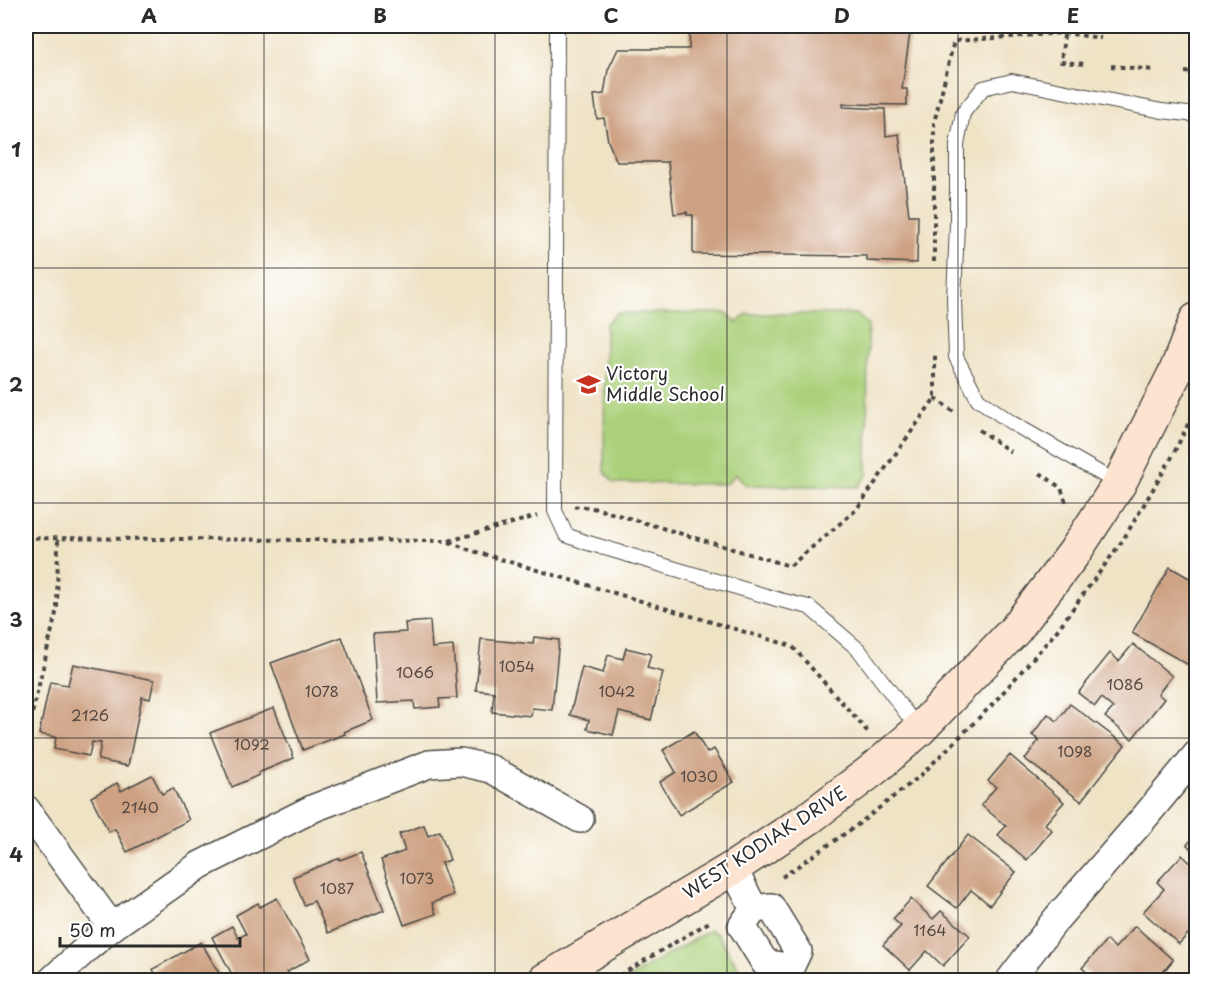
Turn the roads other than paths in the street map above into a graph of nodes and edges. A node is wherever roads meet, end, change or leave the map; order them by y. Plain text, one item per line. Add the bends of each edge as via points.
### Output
1 (557, 26) edge
2 (1197, 115) edge
3 (1197, 320) edge
4 (1119, 484) junction
5 (920, 730) junction
6 (1197, 755) edge
7 (26, 809) edge
8 (580, 819) dead end
9 (733, 868) junction
10 (112, 927) junction
11 (795, 974) edge
12 (52, 981) edge
13 (545, 981) edge
14 (1010, 981) edge

1 - 5 lane via 555,511 566,535 809,607 859,650
2 - 4 lane via 1012,81 983,88 963,113 956,164 956,357 978,399 1012,423
3 - 4 street, WEST KODIAK DRIVE
4 - 5 street, WEST KODIAK DRIVE via 1074,553 1015,630
5 - 9 street, WEST KODIAK DRIVE via 809,818
6 - 14 street via 1057,918
7 - 10 street
8 - 10 street via 491,769 461,762 429,764 314,808 200,866
9 - 11 street via 754,909 742,926 765,963
9 - 13 street, WEST KODIAK DRIVE
10 - 12 street

